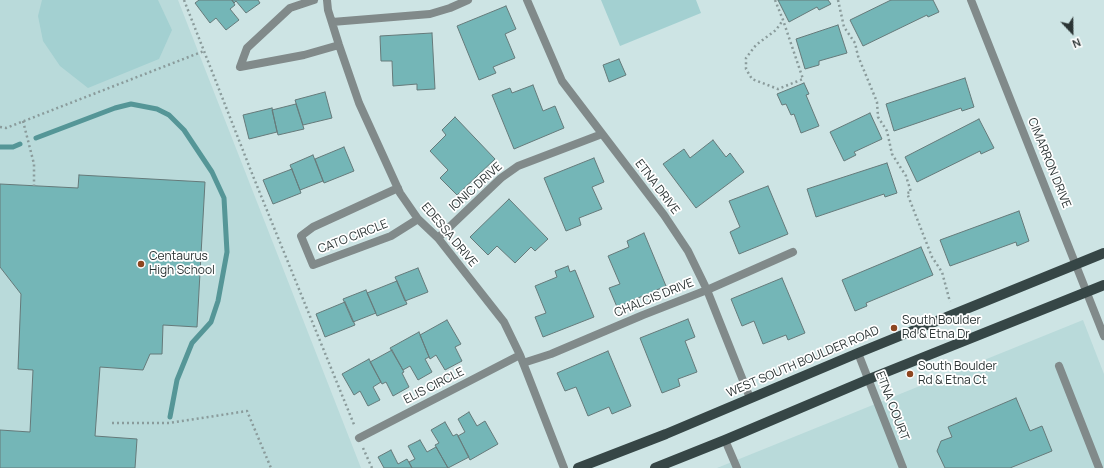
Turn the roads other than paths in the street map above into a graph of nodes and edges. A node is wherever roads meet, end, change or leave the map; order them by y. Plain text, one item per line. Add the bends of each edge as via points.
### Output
1 (314, 0) edge
2 (327, 0) edge
3 (468, 0) edge
4 (527, 0) edge
5 (971, 0) edge
6 (332, 22) junction
7 (339, 45) junction
8 (602, 134) junction
9 (398, 188) junction
10 (418, 219) junction
11 (438, 238) junction
12 (793, 252) dead end
13 (1104, 253) edge
14 (1076, 264) junction
15 (1104, 285) edge
16 (707, 290) junction
17 (1087, 292) junction
18 (1104, 336) edge
19 (858, 353) junction
20 (521, 359) junction
21 (1059, 366) dead end
22 (868, 380) junction
23 (750, 398) junction
24 (359, 438) road end
25 (725, 440) junction
26 (564, 468) edge
27 (578, 468) edge
28 (655, 468) edge
29 (737, 468) edge
30 (903, 468) edge
31 (1100, 468) edge

1 - 7 street via 290,8 246,48 240,67 304,55
2 - 6 street, EDESSA DRIVE
3 - 6 street via 430,14
4 - 8 street, ETNA DRIVE via 562,82
5 - 14 street, CIMARRON DRIVE
6 - 7 street, EDESSA DRIVE
7 - 9 street, EDESSA DRIVE via 360,103
8 - 11 street, IONIC DRIVE via 518,166
8 - 16 street, ETNA DRIVE via 664,215 688,251
9 - 10 street, EDESSA DRIVE
9 - 10 street, CATO CIRCLE via 313,227 302,236 313,265 391,236
10 - 11 street, EDESSA DRIVE
11 - 20 street, EDESSA DRIVE via 504,322
12 - 16 street, CHALCIS DRIVE
13 - 14 main road, WEST SOUTH BOULDER ROAD
14 - 17 street, CIMARRON DRIVE
14 - 19 main road, WEST SOUTH BOULDER ROAD
15 - 17 main road
16 - 20 street, CHALCIS DRIVE via 551,354
16 - 23 street, ETNA DRIVE
17 - 18 street, CIMARRON DRIVE
17 - 22 main road
19 - 22 street, ETNA COURT
19 - 23 main road, WEST SOUTH BOULDER ROAD
20 - 24 street, ELIS CIRCLE
20 - 26 street, EDESSA DRIVE
21 - 31 street
22 - 25 main road
22 - 30 street, ETNA COURT
23 - 27 main road, WEST SOUTH BOULDER ROAD
25 - 28 main road
25 - 29 street

